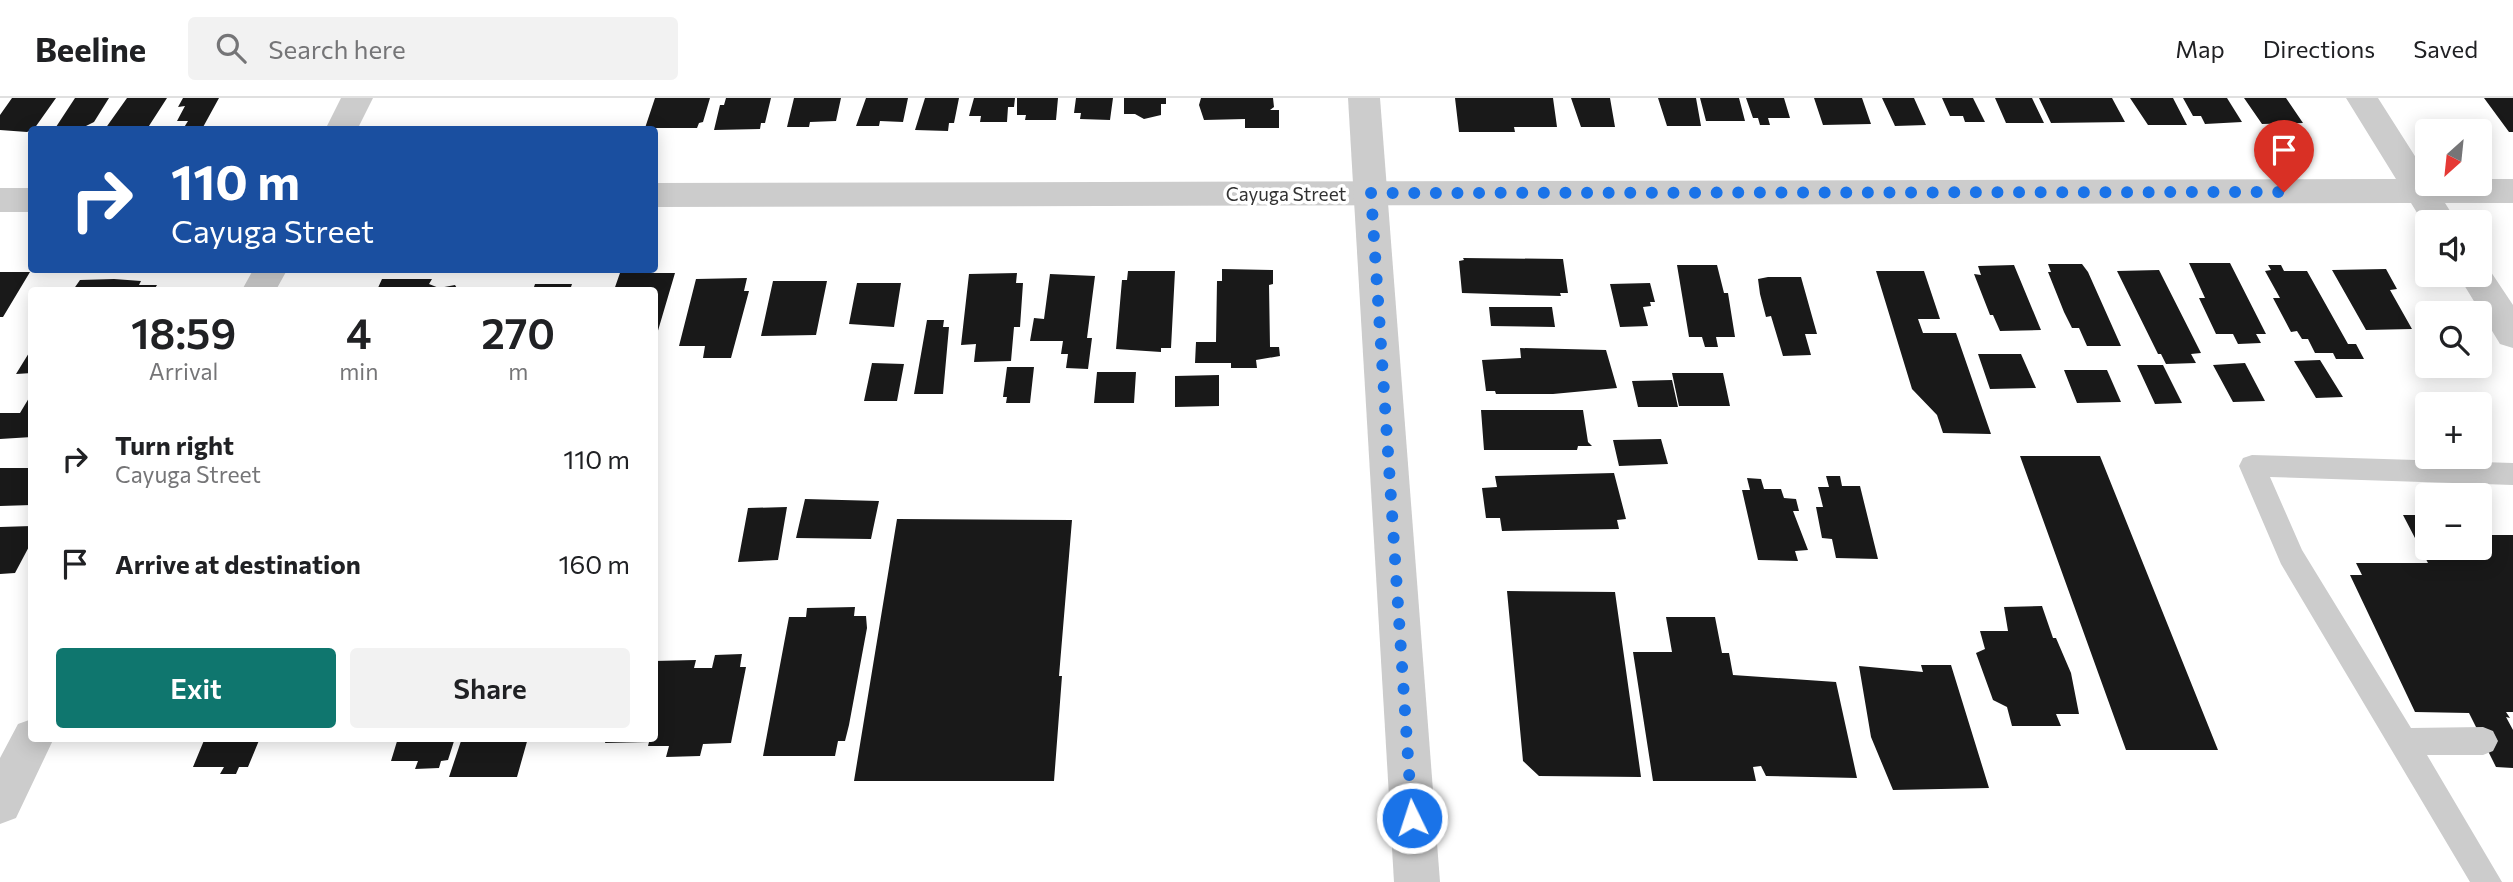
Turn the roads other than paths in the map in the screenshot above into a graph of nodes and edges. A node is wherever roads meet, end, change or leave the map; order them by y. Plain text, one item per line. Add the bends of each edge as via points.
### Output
1 (356, 98) edge
2 (1364, 98) edge
3 (2362, 98) edge
4 (343, 126) edge
5 (2415, 182) edge
6 (2492, 191) edge
7 (2513, 191) edge
8 (2415, 192) edge
9 (1371, 193) junction
10 (658, 195) edge
11 (0, 200) edge
12 (28, 200) edge
13 (2482, 287) edge
14 (2513, 334) edge
15 (2513, 474) edge
16 (2483, 741) dead end
17 (31, 742) edge
18 (2403, 742) junction
19 (0, 803) edge
20 (1417, 882) edge
21 (2487, 882) edge

1 - 4 street
2 - 9 street
3 - 5 street
6 - 7 street, Cayuga Street
8 - 9 street, Cayuga Street
9 - 10 street, Cayuga Street
9 - 20 street
11 - 12 street
13 - 14 street
15 - 18 lane via 2252,466 2291,556
16 - 18 lane
17 - 19 street
18 - 21 lane

